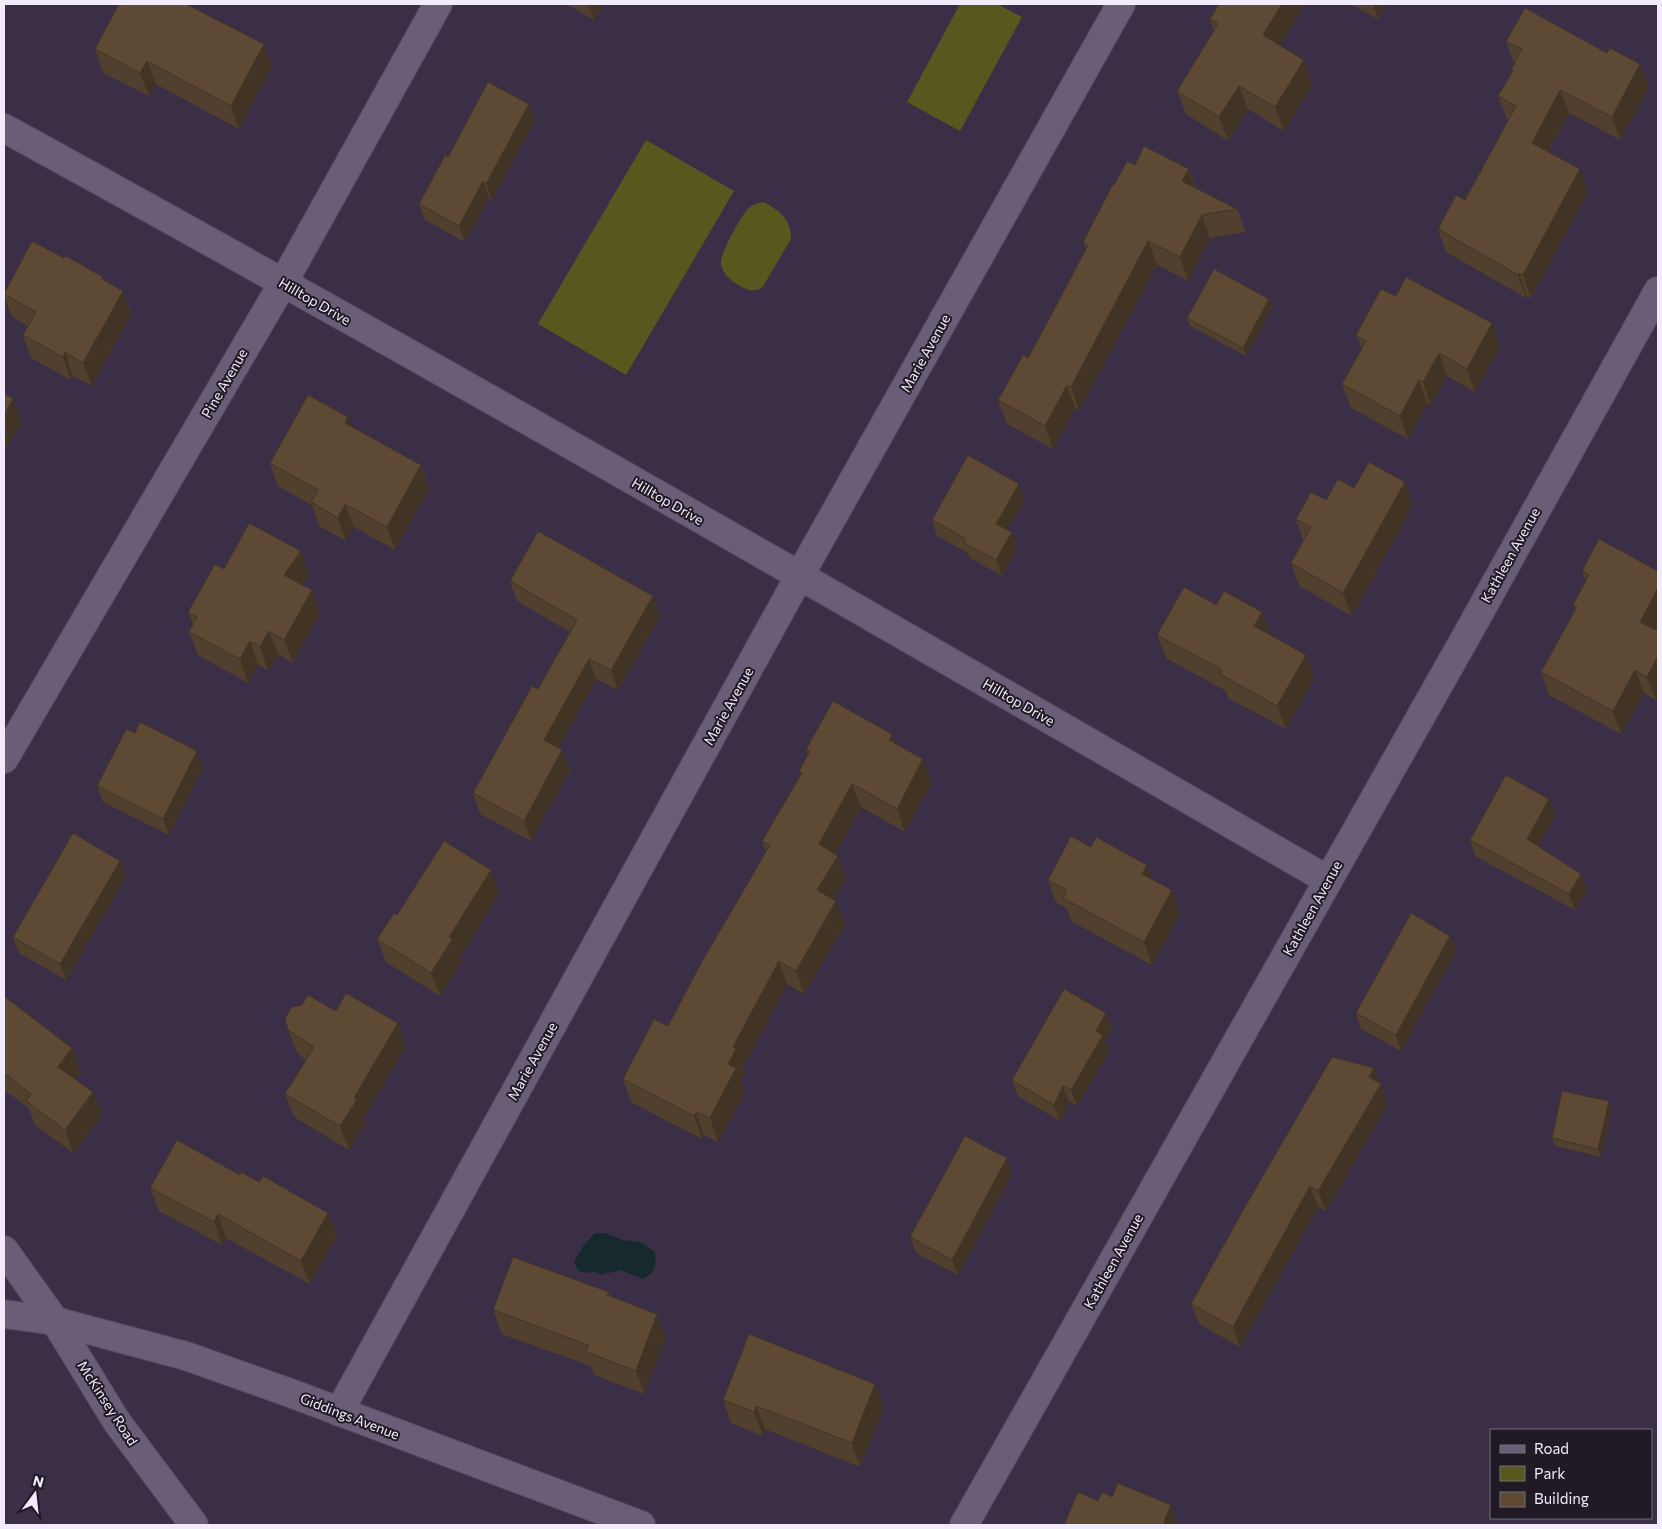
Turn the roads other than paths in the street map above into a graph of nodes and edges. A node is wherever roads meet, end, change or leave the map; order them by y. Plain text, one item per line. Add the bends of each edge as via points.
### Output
1 (438, 4) edge
2 (1121, 4) edge
3 (4, 128) edge
4 (283, 282) junction
5 (1658, 291) edge
6 (800, 576) junction
7 (4, 760) edge
8 (1328, 880) junction
9 (4, 1250) edge
10 (4, 1314) edge
11 (55, 1321) junction
12 (339, 1412) junction
13 (194, 1525) edge
14 (641, 1525) edge
15 (964, 1525) edge

1 - 4 street, Pine Avenue
2 - 6 street, Marie Avenue
3 - 4 street, Hilltop Drive
4 - 6 street, Hilltop Drive
4 - 7 street, Pine Avenue
5 - 8 street, Kathleen Avenue
6 - 8 street, Hilltop Drive
6 - 12 street, Marie Avenue
8 - 15 street, Kathleen Avenue
9 - 11 street, McKinsey Road
10 - 11 street
11 - 12 street, Giddings Avenue via 186,1356
11 - 13 street, McKinsey Road via 117,1422
12 - 14 street, Giddings Avenue

